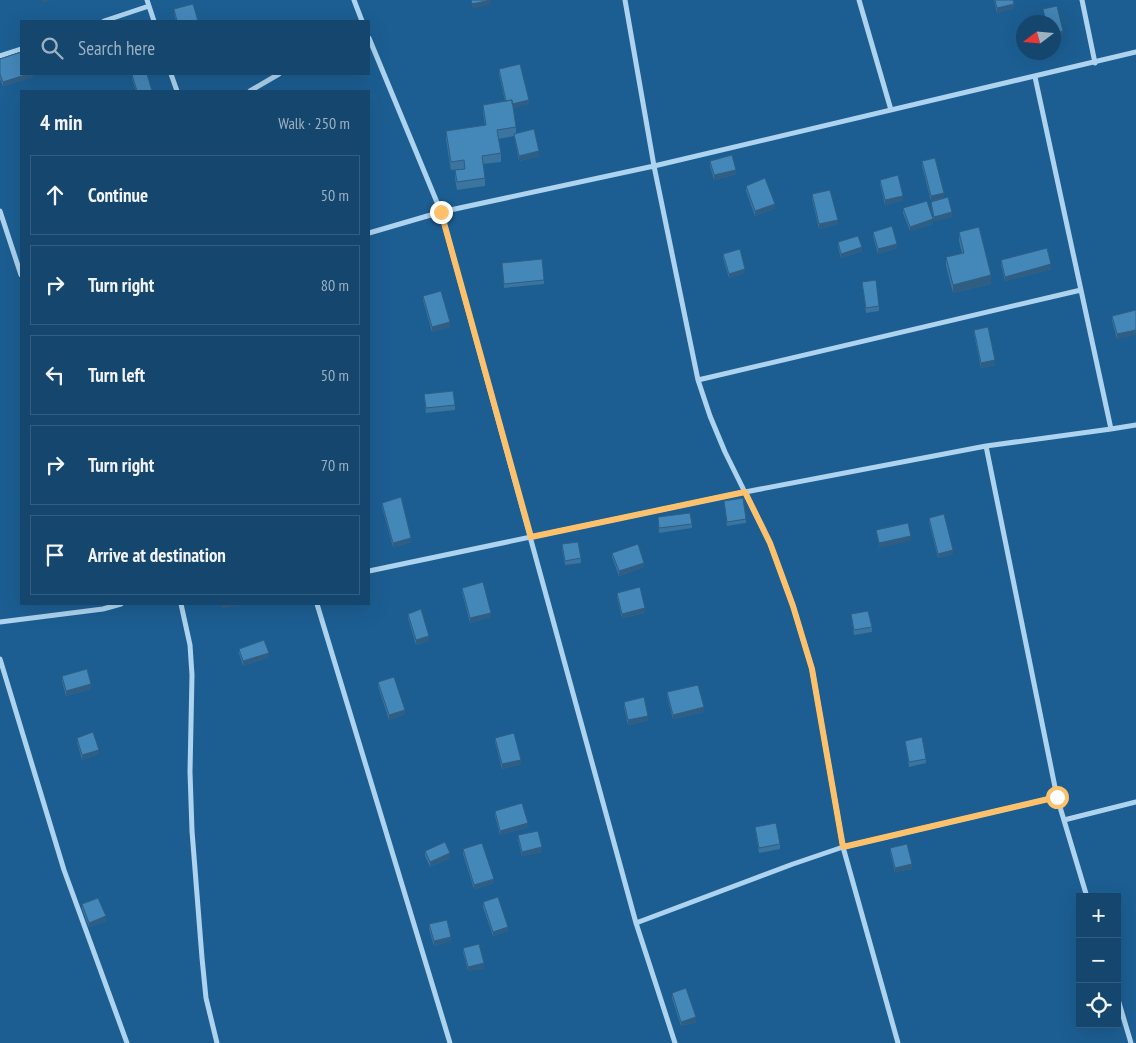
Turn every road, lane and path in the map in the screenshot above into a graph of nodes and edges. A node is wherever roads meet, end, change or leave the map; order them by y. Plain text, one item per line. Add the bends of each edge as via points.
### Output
1 (354, 0) edge
2 (625, 0) edge
3 (860, 0) edge
4 (1082, 0) edge
5 (148, 3) edge
6 (106, 20) edge
7 (154, 20) edge
8 (362, 20) edge
9 (370, 40) edge
10 (20, 49) edge
11 (1136, 52) edge
12 (0, 56) edge
13 (1095, 63) junction
14 (171, 75) edge
15 (277, 75) edge
16 (1035, 77) junction
17 (177, 90) edge
18 (252, 90) edge
19 (891, 110) junction
20 (654, 166) junction
21 (0, 211) edge
22 (441, 212) junction
23 (370, 233) edge
24 (20, 272) edge
25 (1081, 290) junction
26 (698, 380) junction
27 (1136, 425) edge
28 (1111, 428) junction
29 (986, 446) junction
30 (745, 492) junction
31 (531, 537) junction
32 (370, 571) edge
33 (117, 605) edge
34 (181, 605) edge
35 (317, 605) edge
36 (0, 622) edge
37 (0, 659) edge
38 (1057, 797) junction
39 (1136, 802) edge
40 (1064, 820) junction
41 (843, 847) junction
42 (1087, 893) edge
43 (636, 923) junction
44 (1121, 1009) edge
45 (127, 1043) edge
46 (217, 1043) edge
47 (450, 1043) edge
48 (675, 1043) edge
49 (898, 1043) edge
50 (1131, 1043) edge

1 - 8 street
2 - 20 street
3 - 19 street
4 - 13 street
5 - 6 street
5 - 7 street
9 - 22 street
10 - 12 street
11 - 13 street
13 - 16 street
14 - 17 street
15 - 18 street
16 - 19 street
16 - 25 street
19 - 20 street
20 - 22 street
20 - 26 street
21 - 24 street
22 - 23 street
22 - 31 street
25 - 26 street
25 - 28 street
26 - 30 street via 710,416
27 - 28 street
28 - 29 street
29 - 30 street
29 - 38 street
30 - 31 street
30 - 41 street via 770,543 812,669
31 - 32 street
31 - 43 street
33 - 36 street
34 - 46 street via 190,644 192,831 202,958 206,998
35 - 47 street
37 - 45 street via 64,870
38 - 40 street
38 - 41 street
39 - 40 street
40 - 42 street
41 - 43 street
41 - 49 street
43 - 48 street
44 - 50 street

